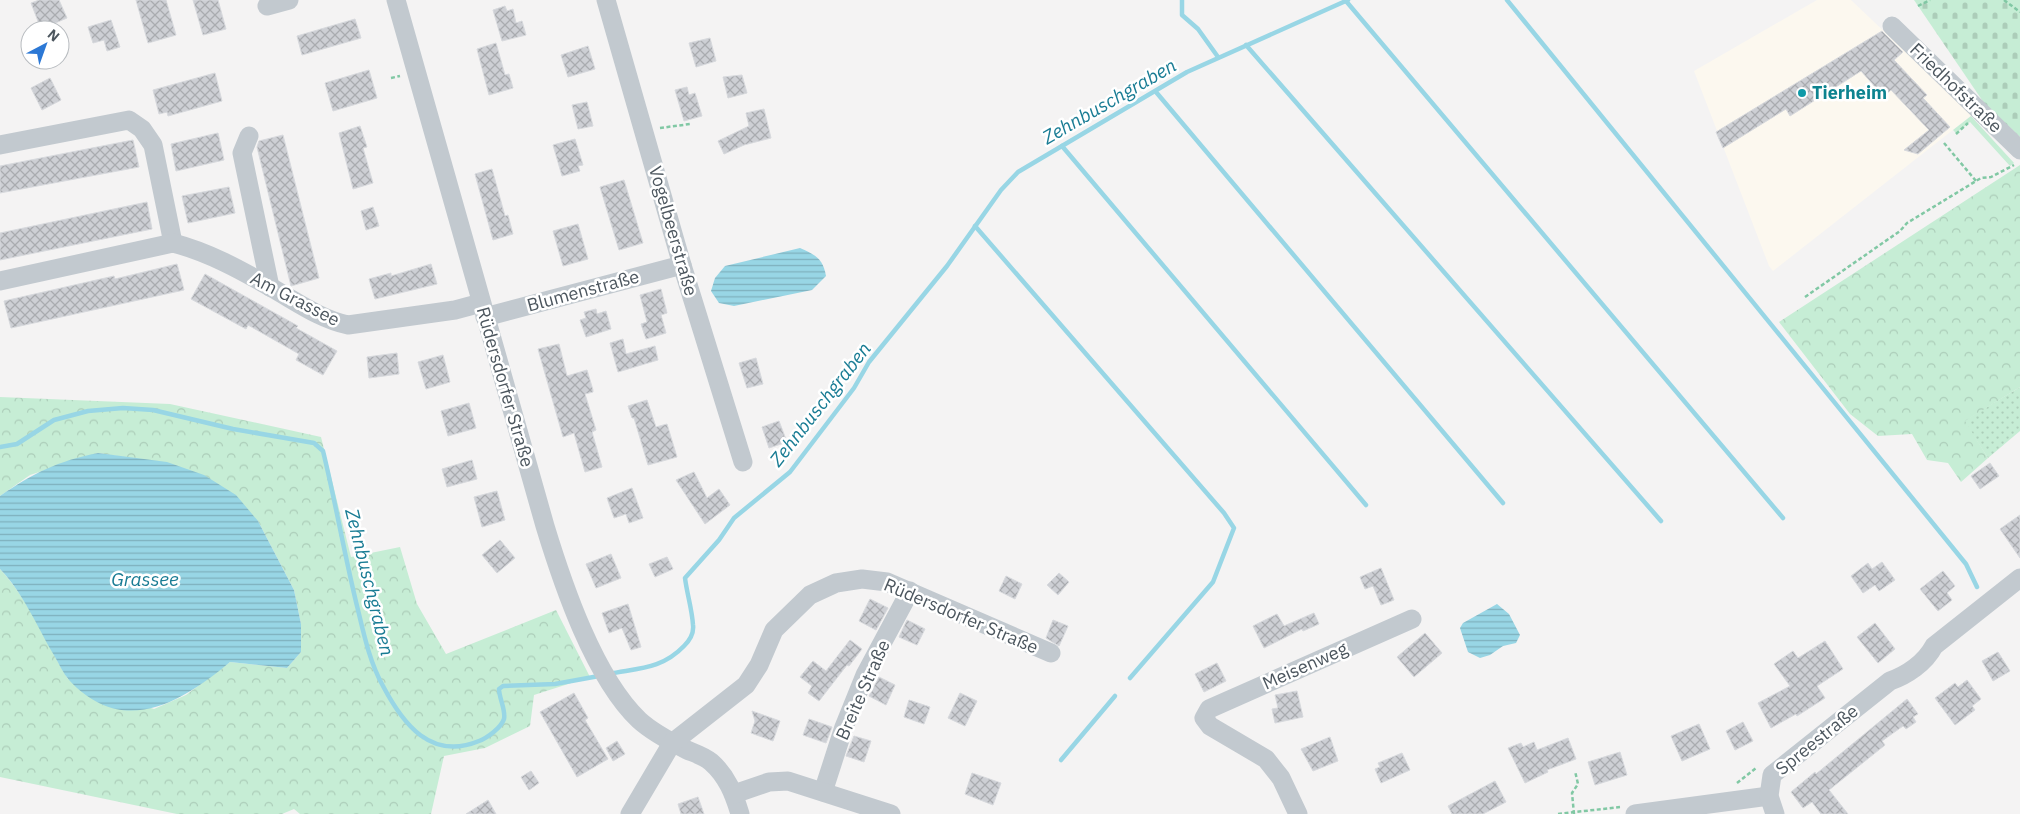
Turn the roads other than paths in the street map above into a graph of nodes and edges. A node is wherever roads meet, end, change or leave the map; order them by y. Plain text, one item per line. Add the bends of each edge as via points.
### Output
1 (290, 0) edge
2 (396, 0) edge
3 (606, 0) edge
4 (267, 6) dead end
5 (1892, 26) dead end
6 (249, 136) dead end
7 (0, 145) edge
8 (2020, 150) edge
9 (173, 243) junction
10 (682, 265) junction
11 (0, 281) edge
12 (270, 286) junction
13 (483, 310) junction
14 (743, 462) dead end
15 (2019, 578) edge
16 (910, 591) junction
17 (1412, 619) dead end
18 (1051, 653) dead end
19 (672, 743) junction
20 (823, 792) junction
21 (734, 794) junction
22 (1769, 796) junction
23 (1630, 810) edge
24 (630, 814) edge
25 (740, 814) edge
26 (891, 814) edge
27 (1298, 814) edge
28 (1775, 814) edge

1 - 4 street
2 - 13 street, Rüdersdorfer Straße
3 - 10 street, Vogelbeerstraße
5 - 8 street, Friedhofstraße
6 - 12 street via 242,153
7 - 9 street via 129,120 142,129 153,145
9 - 11 street, Am Grassee
9 - 12 street, Am Grassee via 198,250
10 - 13 street, Blumenstraße
10 - 14 street, Vogelbeerstraße
12 - 13 street, Am Grassee via 313,312 348,325 455,310
13 - 19 street, Rüdersdorfer Straße via 550,544 568,593 611,684 639,721
15 - 22 street, Spreestraße via 1934,646 1916,667 1890,681 1772,775
16 - 18 street, Rüdersdorfer Straße
16 - 19 street, Rüdersdorfer Straße via 887,582 862,579 836,583 810,595 774,630 759,665 746,685
16 - 20 street, Breite Straße via 865,675
17 - 27 street, Meisenweg via 1209,709 1204,718 1210,726 1266,759 1281,778
19 - 21 street, Rüdersdorfer Straße via 710,761
19 - 24 street
20 - 21 street via 781,781
20 - 26 street
21 - 25 street, Rüdersdorfer Straße
22 - 23 street, Spreestraße
22 - 28 street

